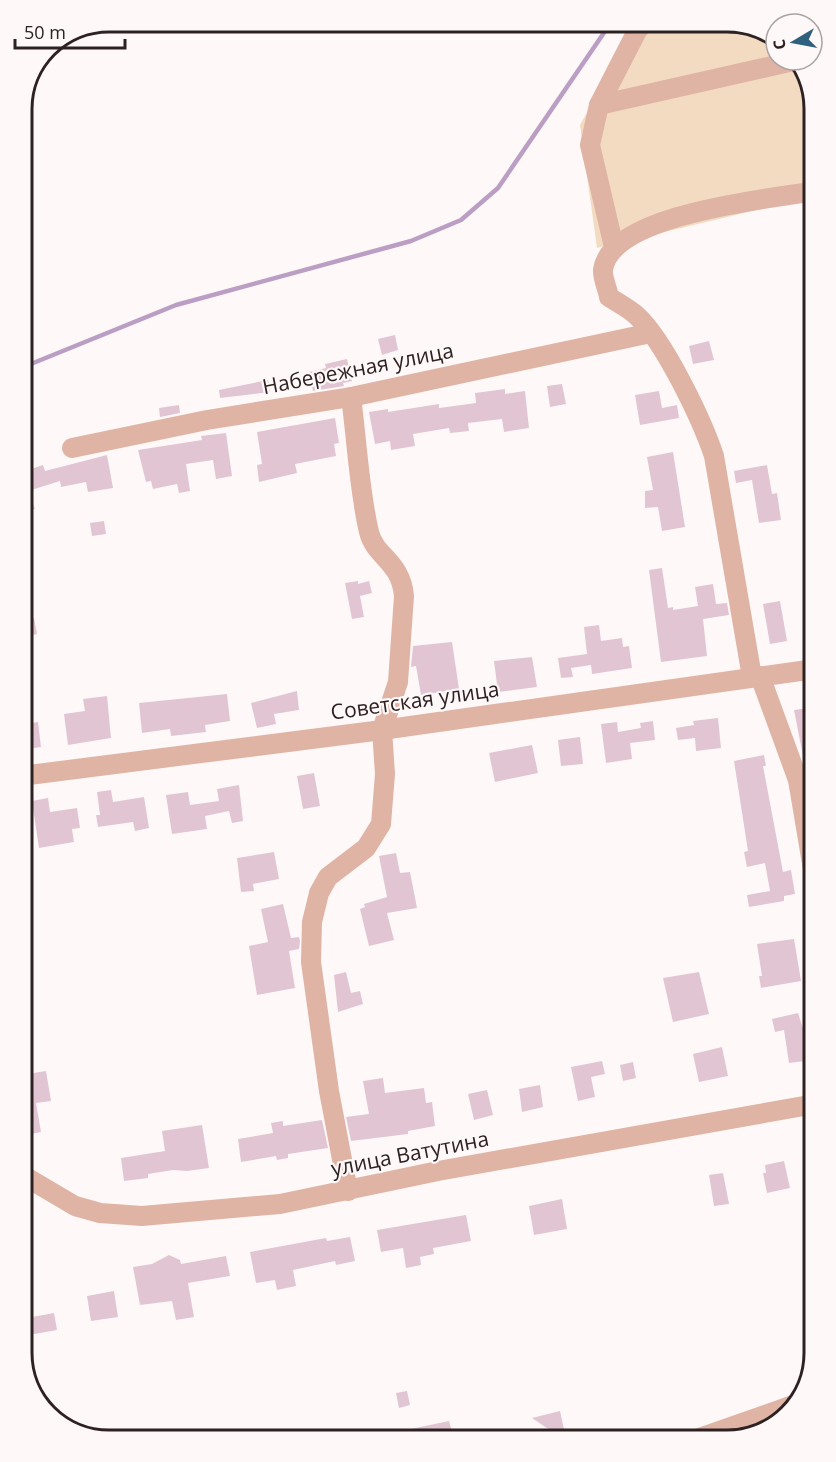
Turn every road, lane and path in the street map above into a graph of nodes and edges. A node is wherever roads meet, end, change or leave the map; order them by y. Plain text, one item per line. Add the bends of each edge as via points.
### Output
1 (637, 32) edge
2 (764, 68) edge
3 (599, 105) junction
4 (804, 193) edge
5 (614, 247) junction
6 (651, 333) junction
7 (351, 397) junction
8 (72, 448) dead end
9 (804, 670) edge
10 (756, 677) junction
11 (382, 730) junction
12 (31, 775) edge
13 (804, 816) edge
14 (804, 1106) edge
15 (31, 1180) edge
16 (348, 1191) junction
17 (779, 1410) edge
18 (723, 1430) edge

1 - 3 street
2 - 3 street
3 - 5 street via 590,145
4 - 5 street via 676,216
5 - 6 street via 603,270 609,297 636,315
6 - 7 street, Набережная улица
6 - 10 street via 703,422 714,456
7 - 8 street, Набережная улица via 207,420
7 - 11 street via 369,534 397,569 403,584 398,682
9 - 10 street, Советская улица
10 - 11 street, Советская улица
10 - 13 street via 798,780
11 - 12 street, Советская улица
11 - 16 street via 385,774 381,824 366,848 328,877 319,893 312,922 311,962
14 - 16 street, улица Ватутина via 438,1171
15 - 16 street, улица Ватутина via 75,1206 100,1213 142,1216 280,1204
17 - 18 street

